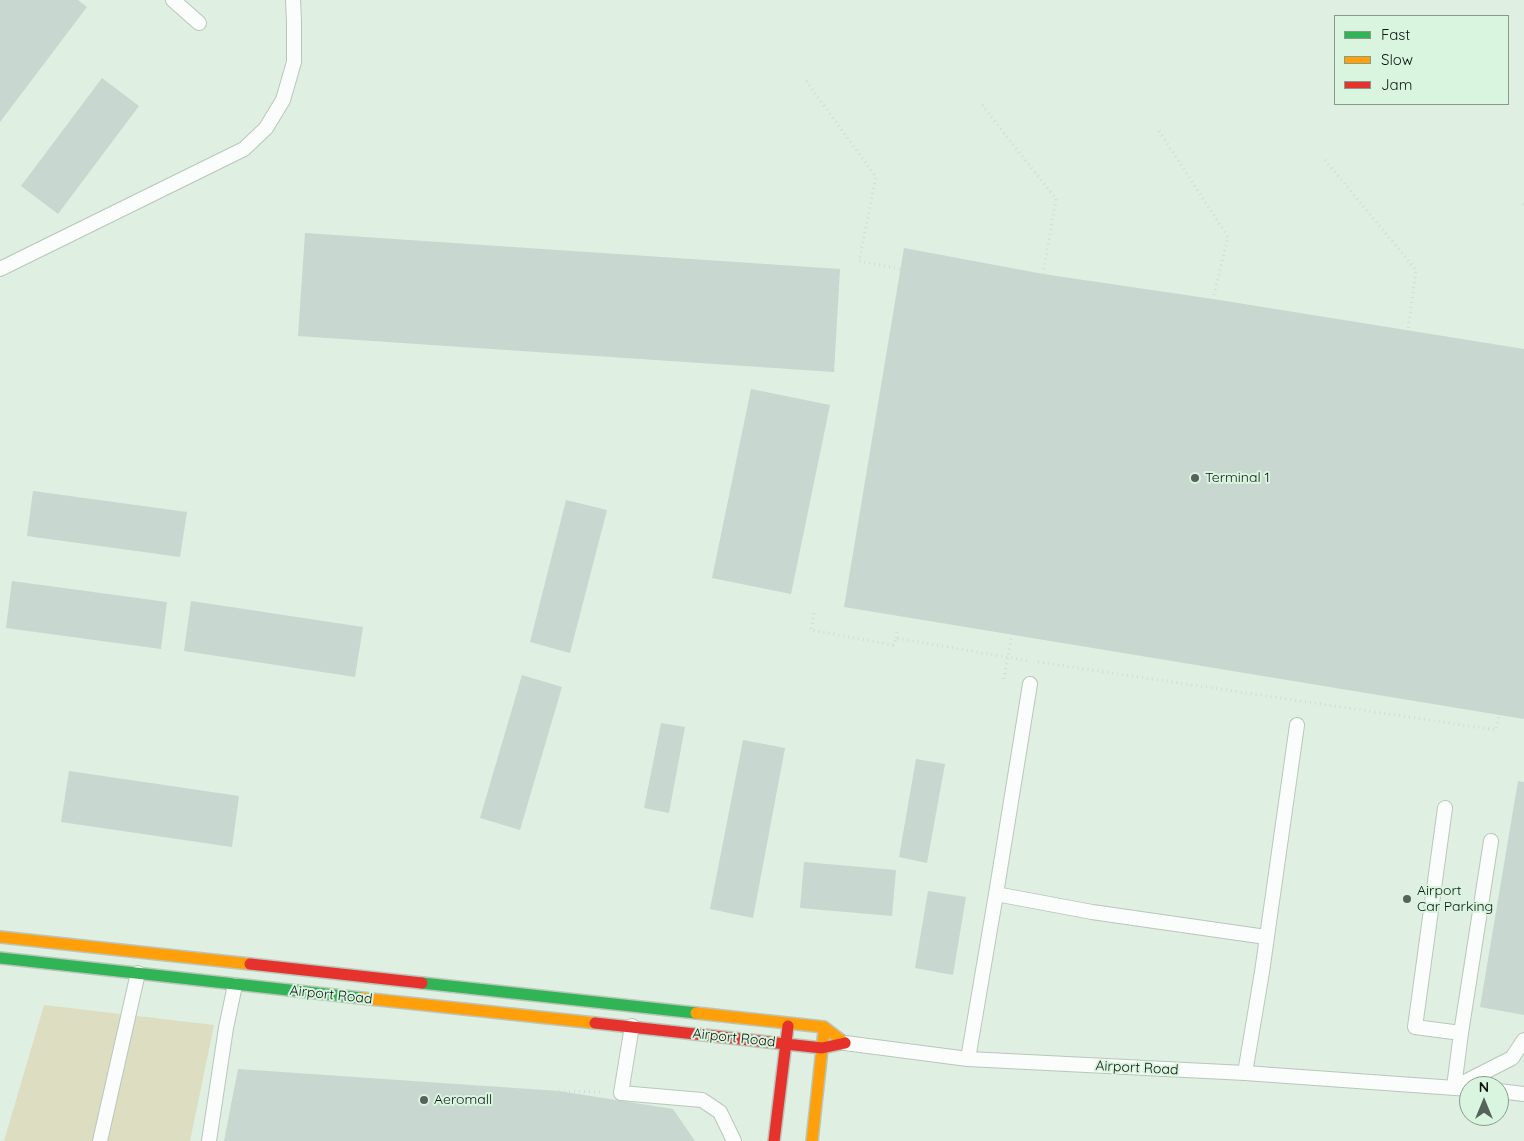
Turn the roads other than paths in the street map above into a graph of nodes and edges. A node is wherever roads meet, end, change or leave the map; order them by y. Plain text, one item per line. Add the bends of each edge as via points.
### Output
1 (173, 0) edge
2 (293, 0) edge
3 (199, 23) dead end
4 (0, 269) edge
5 (1030, 684) dead end
6 (1297, 725) dead end
7 (1445, 808) dead end
8 (1491, 841) dead end
9 (996, 894) junction
10 (0, 937) edge
11 (1266, 937) junction
12 (0, 958) edge
13 (138, 973) junction
14 (235, 985) junction
15 (679, 1012) junction
16 (789, 1023) junction
17 (632, 1026) junction
18 (824, 1027) junction
19 (677, 1032) junction
20 (1461, 1033) junction
21 (1524, 1040) edge
22 (786, 1043) junction
23 (845, 1043) junction
24 (822, 1048) junction
25 (1518, 1057) edge
26 (968, 1059) junction
27 (1245, 1073) junction
28 (1454, 1087) junction
29 (1459, 1088) edge
30 (1509, 1092) edge
31 (1524, 1094) edge
32 (100, 1141) edge
33 (209, 1141) edge
34 (734, 1141) edge
35 (774, 1141) edge
36 (812, 1141) edge

1 - 3 lane
2 - 4 lane via 294,62 283,100 266,128 244,149
5 - 9 lane
6 - 11 lane
7 - 20 lane via 1415,1027
8 - 20 lane
9 - 11 lane via 1092,912
9 - 26 lane
10 - 15 main road
11 - 27 lane
12 - 13 main road, Airport Road
13 - 14 main road, Airport Road
13 - 32 lane
14 - 17 main road, Airport Road
14 - 33 lane
15 - 16 main road
15 - 19 lane
16 - 18 main road
16 - 22 main road
17 - 19 main road, Airport Road
17 - 34 lane via 621,1093 702,1100 720,1112
18 - 23 main road
18 - 24 main road
19 - 22 main road, Airport Road
20 - 28 lane
21 - 25 lane
22 - 24 main road, Airport Road
22 - 35 main road
23 - 24 main road, Airport Road
23 - 26 lane, Airport Road
24 - 36 main road
25 - 28 lane
26 - 27 lane, Airport Road
27 - 28 lane, Airport Road
28 - 29 lane, Airport Road
30 - 31 lane

